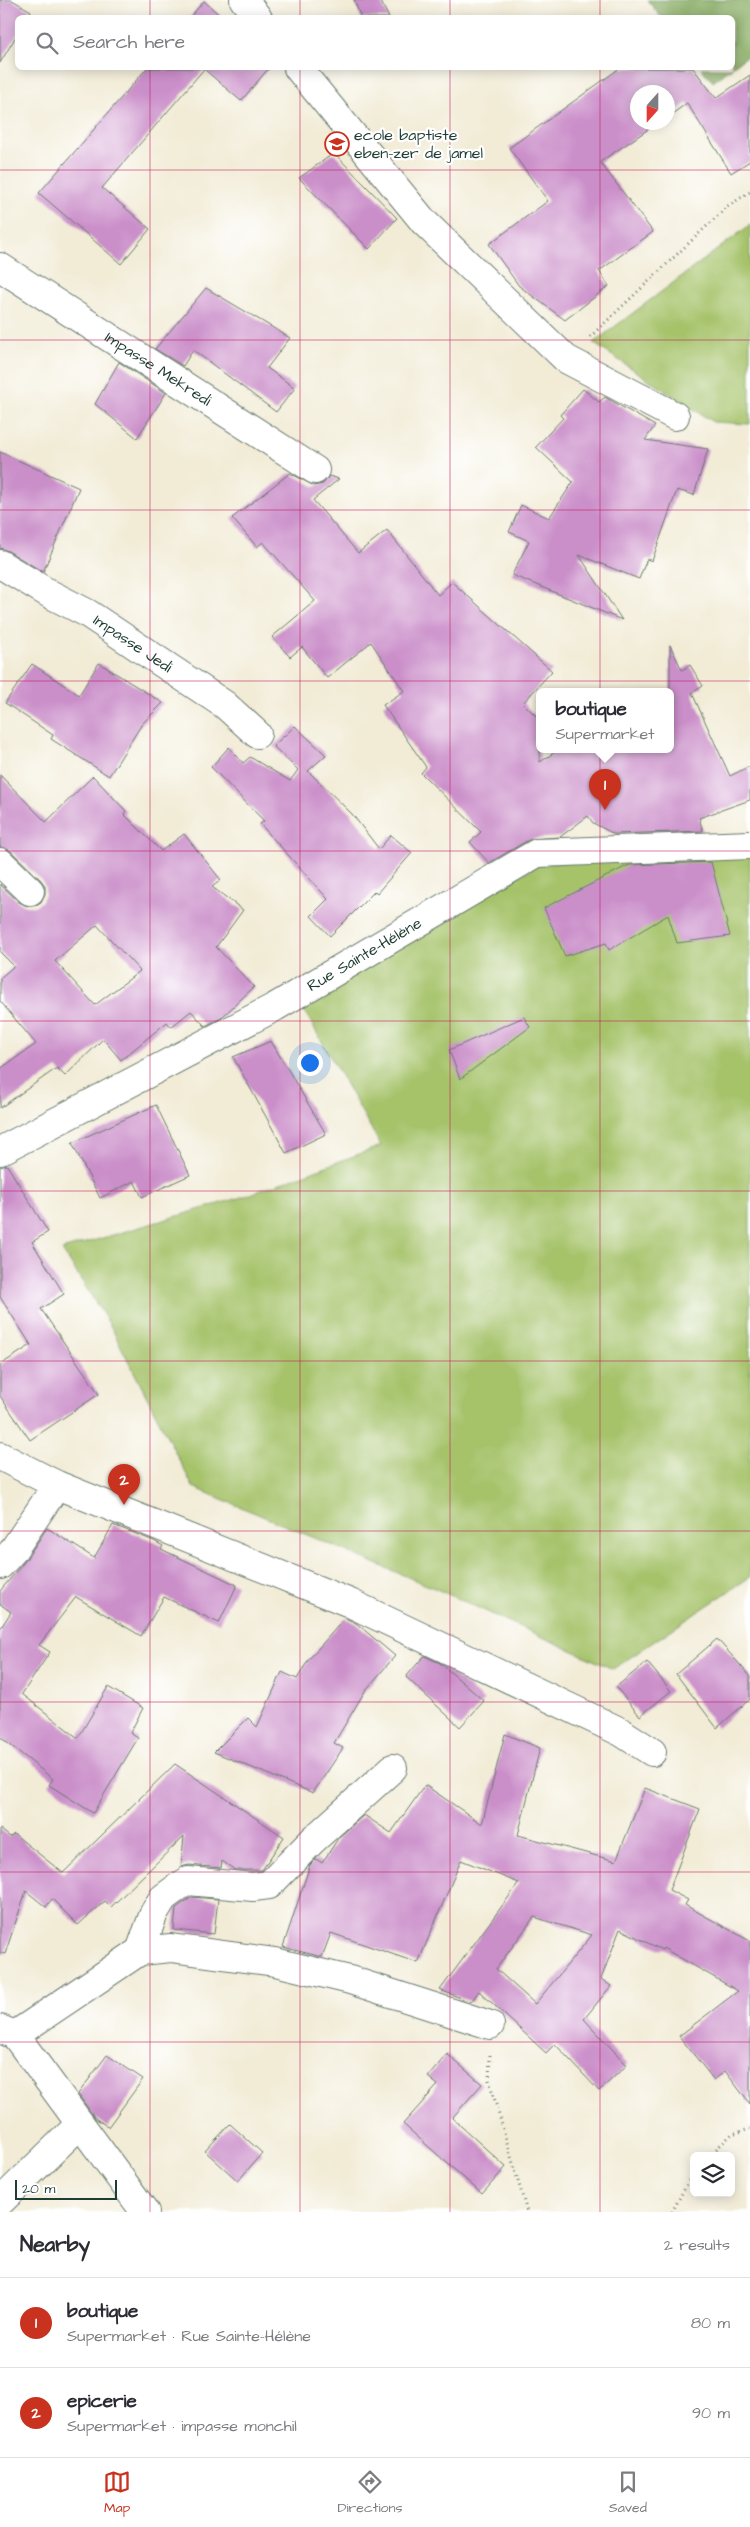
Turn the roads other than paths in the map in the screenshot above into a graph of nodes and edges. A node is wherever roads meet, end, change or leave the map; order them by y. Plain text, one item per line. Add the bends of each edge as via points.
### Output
1 (244, 0) edge
2 (256, 15) edge
3 (300, 70) edge
4 (0, 267) edge
5 (674, 416) dead end
6 (315, 470) dead end
7 (0, 564) edge
8 (258, 734) dead end
9 (750, 845) edge
10 (0, 862) edge
11 (30, 891) dead end
12 (0, 1151) edge
13 (0, 1456) edge
14 (57, 1485) junction
15 (0, 1565) edge
16 (652, 1752) dead end
17 (393, 1768) dead end
18 (140, 1951) junction
19 (490, 2025) road end
20 (7, 2032) edge
21 (80, 2124) junction
22 (0, 2202) edge
23 (145, 2212) edge

1 - 2 street
3 - 5 street via 424,222 566,359
4 - 6 street, Impasse Mekredi
7 - 8 street, Impasse Jedi via 87,613 225,705
9 - 12 street, Rue Sainte-Hélène via 538,853 275,1007
10 - 11 street
13 - 14 street
14 - 15 street
14 - 16 street via 350,1603 621,1732
17 - 18 street via 313,1840 269,1885 253,1887 188,1881 178,1887 163,1898 154,1913
18 - 19 street via 171,1948 275,1962 350,1980
18 - 20 street
20 - 21 street
21 - 22 street
21 - 23 street

